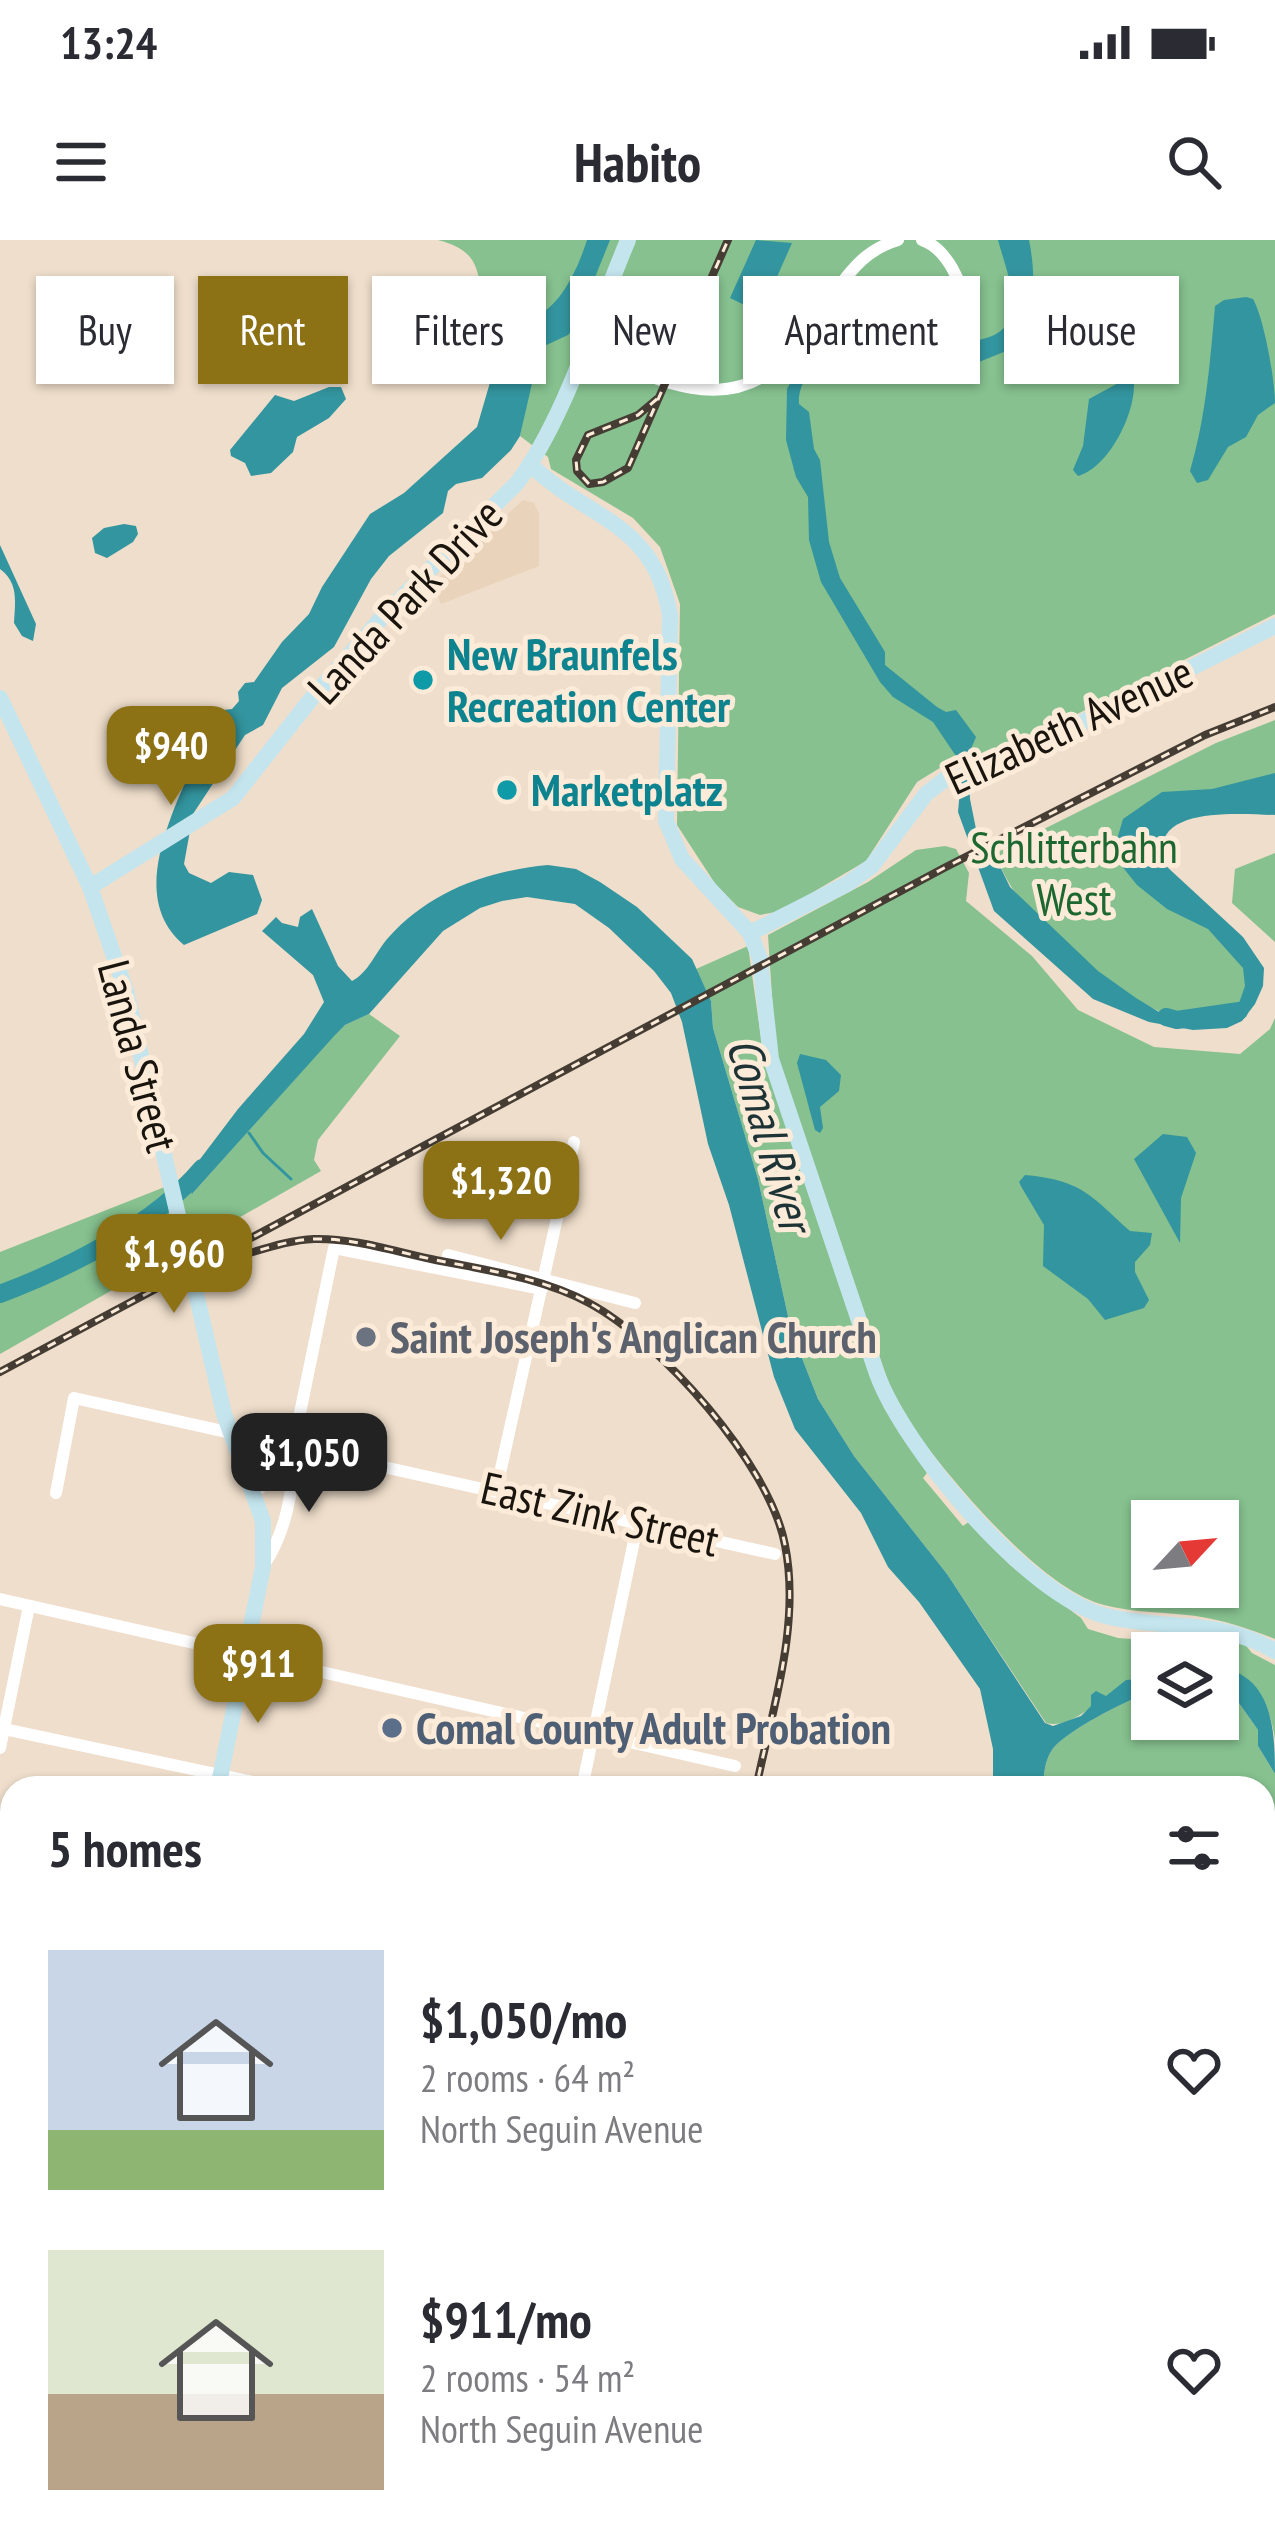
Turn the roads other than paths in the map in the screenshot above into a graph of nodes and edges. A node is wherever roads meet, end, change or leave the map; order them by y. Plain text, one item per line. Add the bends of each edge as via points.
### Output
1 (628, 240) edge
2 (898, 240) edge
3 (922, 240) edge
4 (614, 276) edge
5 (953, 276) edge
6 (570, 379) edge
7 (679, 384) edge
8 (530, 465) junction
9 (1275, 626) edge
10 (0, 698) edge
11 (113, 874) junction
12 (90, 887) junction
13 (731, 910) junction
14 (772, 921) junction
15 (104, 932) junction
16 (751, 933) junction
17 (574, 1142) dead end
18 (448, 1256) dead end
19 (543, 1283) junction
20 (635, 1303) dead end
21 (231, 1434) junction
22 (292, 1447) junction
23 (496, 1491) junction
24 (255, 1492) junction
25 (56, 1493) dead end
26 (638, 1522) junction
27 (775, 1554) dead end
28 (263, 1567) junction
29 (0, 1599) edge
30 (29, 1606) junction
31 (1275, 1651) edge
32 (245, 1654) junction
33 (2, 1728) edge
34 (594, 1732) junction
35 (0, 1748) edge
36 (735, 1766) dead end
37 (195, 1776) edge
38 (220, 1776) edge
39 (585, 1776) edge

1 - 4 street, Landa Park Drive
2 - 7 street via 860,259 788,355 748,385 720,391
3 - 5 street via 938,247
6 - 8 street, Landa Park Drive
8 - 11 street, Landa Park Drive via 386,614 233,798
8 - 13 street via 636,541 654,563 670,616 666,821 682,860
9 - 14 street, Elizabeth Avenue via 1021,753 948,776 872,866
10 - 12 street, Landa Street
11 - 12 street, Landa Park Drive
11 - 15 street
12 - 15 street, Landa Street
13 - 14 street
13 - 16 street
14 - 16 street, Elizabeth Avenue
15 - 21 street, Landa Street via 149,1081
16 - 31 street via 771,1059 877,1374 917,1448 985,1526 1072,1603 1115,1618 1217,1627
17 - 19 street
18 - 19 street
19 - 20 street
19 - 22 street via 334,1248
19 - 23 street
21 - 22 street, East Zink Street
21 - 24 street, Landa Street
21 - 25 street, East Zink Street via 74,1398
22 - 23 street, East Zink Street
22 - 24 street
22 - 28 street via 279,1543
23 - 26 street, East Zink Street
24 - 28 street, Landa Street
26 - 27 street, East Zink Street
26 - 34 street
28 - 32 street, Landa Street
29 - 30 street
30 - 32 street
30 - 33 street
32 - 34 street
32 - 38 street, Landa Street
33 - 35 street
33 - 37 street
34 - 36 street
34 - 39 street

